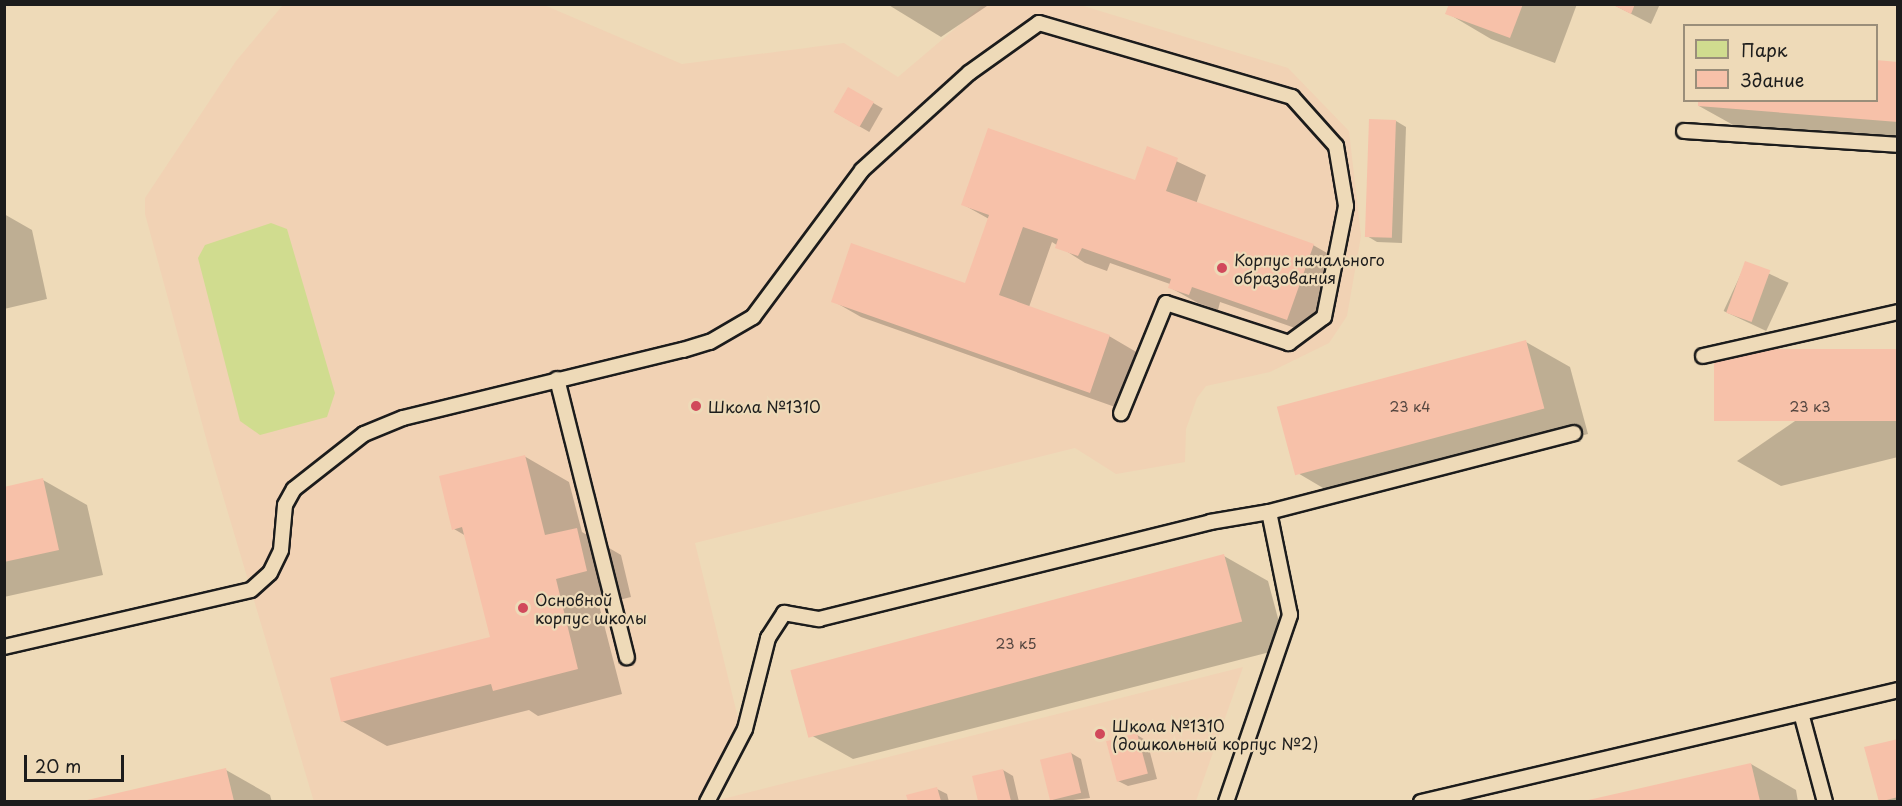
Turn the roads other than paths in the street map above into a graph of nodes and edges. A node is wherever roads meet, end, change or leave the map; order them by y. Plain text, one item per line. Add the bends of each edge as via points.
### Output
1 (1684, 131) dead end
2 (1898, 145) edge
3 (1898, 312) edge
4 (1703, 356) dead end
5 (557, 379) junction
6 (1121, 413) dead end
7 (1574, 433) dead end
8 (1269, 512) junction
9 (4, 647) edge
10 (627, 657) dead end
11 (1898, 690) edge
12 (1800, 713) junction
13 (707, 801) edge
14 (1226, 801) edge
15 (1421, 801) edge
16 (1825, 801) edge

1 - 2 lane
3 - 4 lane
5 - 6 lane via 683,351 710,342 753,317 862,170 969,73 1039,23 1292,97 1336,146 1346,206 1324,316 1289,343 1166,303
5 - 9 lane via 403,418 364,434 294,489 285,505 281,550 270,573 251,590
5 - 10 lane
7 - 8 lane
8 - 13 lane via 1210,522 819,619 784,614 768,638 745,729
8 - 14 lane via 1290,615
11 - 12 lane
12 - 15 lane
12 - 16 lane

